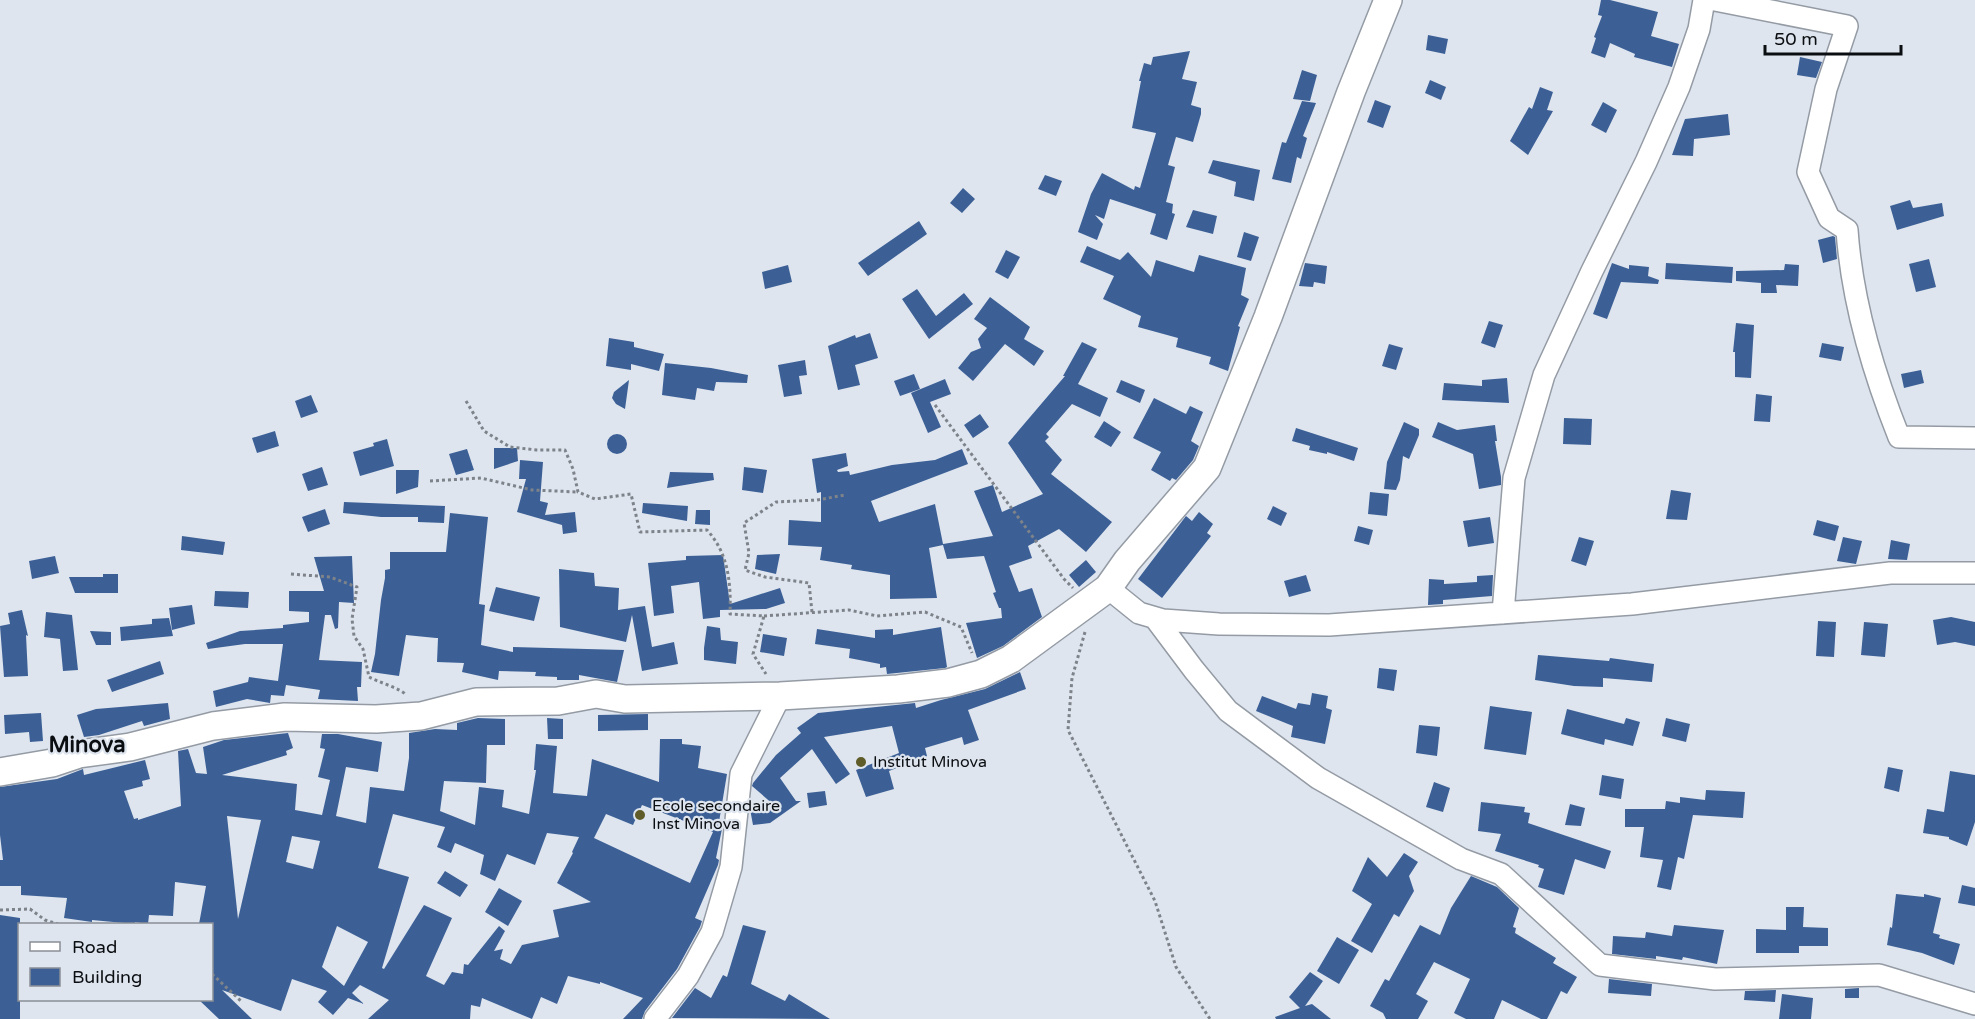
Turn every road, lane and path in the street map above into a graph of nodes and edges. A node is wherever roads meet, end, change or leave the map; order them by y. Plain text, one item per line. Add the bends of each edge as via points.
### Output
1 (1388, 0) edge
2 (1704, 0) edge
3 (1715, 0) edge
4 (466, 401) dead end
5 (935, 405) dead end
6 (1975, 438) edge
7 (430, 481) dead end
8 (578, 492) junction
9 (845, 495) dead end
10 (1975, 573) edge
11 (291, 574) dead end
12 (1099, 596) junction
13 (812, 612) junction
14 (1503, 613) junction
15 (764, 616) junction
16 (1155, 618) junction
17 (981, 674) junction
18 (780, 696) junction
19 (421, 716) junction
20 (0, 772) edge
21 (0, 910) edge
22 (55, 923) edge
23 (213, 975) edge
24 (242, 1002) dead end
25 (1975, 1004) edge
26 (655, 1019) edge
27 (1210, 1019) edge

1 - 12 street via 1207,468
2 - 14 street via 1699,29 1679,87 1544,375 1514,478
3 - 6 street via 1847,26 1826,89 1808,172 1829,218 1847,230 1849,260 1863,324 1882,395 1899,437
4 - 8 path via 484,431 510,447 565,450
5 - 12 path via 1064,579
7 - 8 path via 481,478 532,490
8 - 15 path via 595,499 631,494 640,532 707,530 719,543 730,585 730,614
9 - 13 path via 776,502 744,523 749,554 746,570 765,577 809,583
10 - 14 street via 1890,573 1632,604
11 - 19 path via 330,577 357,587 352,619 354,636 363,649 369,677 403,691
12 - 16 street
12 - 17 street via 1011,659
12 - 27 path via 1072,678 1068,730 1155,901 1176,967
13 - 15 path
13 - 17 path via 849,610 877,616 925,612 961,627
14 - 16 street via 1329,625 1219,624
15 - 18 path via 753,654
16 - 25 street via 1228,711 1318,778 1461,859 1501,874 1600,965 1715,979 1879,975
17 - 18 street via 898,689
18 - 19 street via 625,699 596,694 558,701 476,702
18 - 26 street via 741,774 730,867 712,932 688,976
19 - 20 street via 285,717 213,726 130,747
21 - 22 path via 30,909
23 - 24 path

